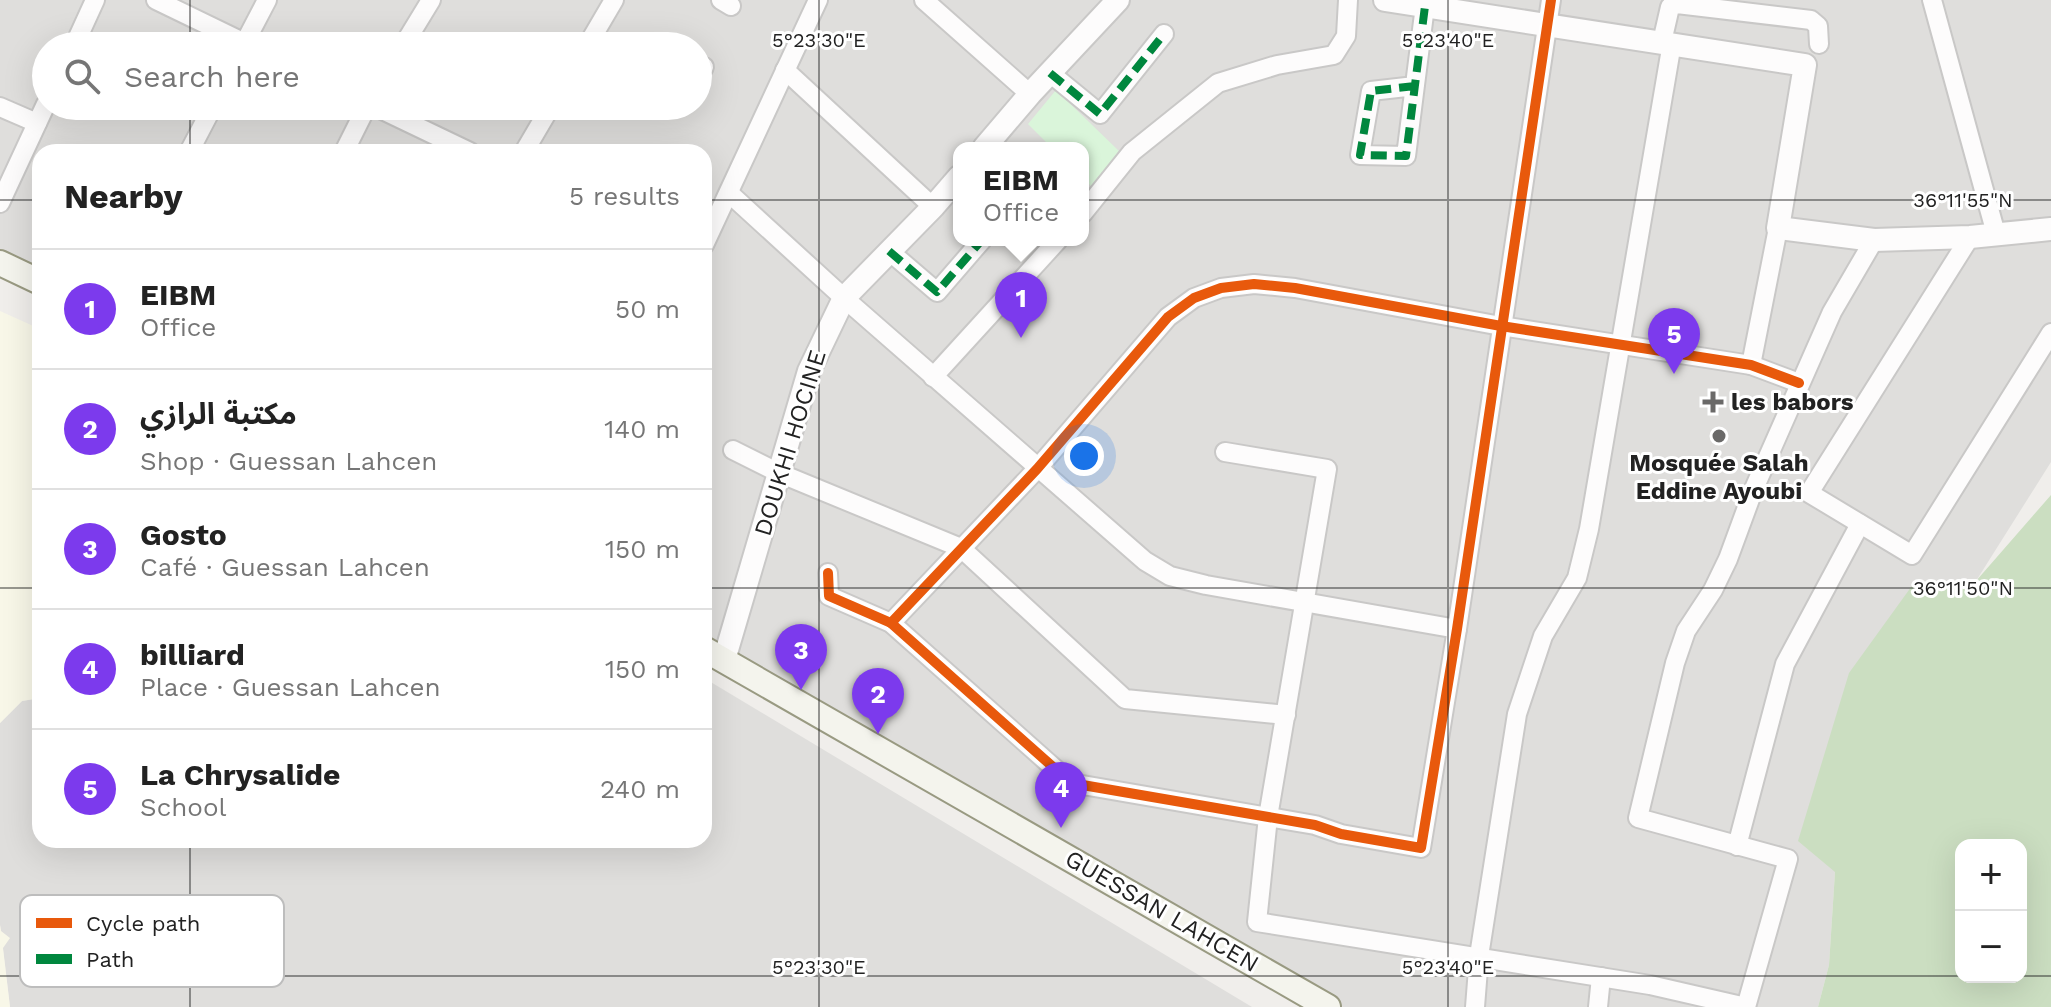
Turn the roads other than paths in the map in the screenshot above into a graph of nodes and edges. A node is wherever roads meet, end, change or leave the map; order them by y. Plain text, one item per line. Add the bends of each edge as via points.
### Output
1 (95, 0) edge
2 (156, 0) edge
3 (267, 0) edge
4 (431, 0) edge
5 (614, 0) edge
6 (818, 0) edge
7 (924, 0) edge
8 (1348, 0) edge
9 (1385, 0) edge
10 (1551, 0) edge
11 (1932, 0) edge
12 (1111, 2) edge
13 (1425, 6) junction
14 (1547, 24) junction
15 (80, 32) edge
16 (220, 32) edge
17 (252, 32) edge
18 (412, 32) edge
19 (595, 32) edge
20 (1164, 34) dead end
21 (1667, 42) junction
22 (1819, 44) dead end
23 (785, 70) junction
24 (1050, 73) junction
25 (1415, 86) dead end
26 (1030, 94) junction
27 (0, 107) edge
28 (38, 120) edge
29 (206, 120) edge
30 (360, 120) edge
31 (403, 120) edge
32 (543, 120) edge
33 (37, 123) junction
34 (989, 142) edge
35 (193, 144) edge
36 (348, 144) edge
37 (453, 144) edge
38 (529, 144) edge
39 (953, 184) edge
40 (729, 193) junction
41 (0, 203) edge
42 (1089, 206) edge
43 (933, 207) junction
44 (712, 228) edge
45 (1778, 228) junction
46 (2051, 229) edge
47 (1996, 234) junction
48 (1970, 237) junction
49 (1874, 240) junction
50 (977, 246) edge
51 (1053, 246) edge
52 (889, 251) junction
53 (0, 263) edge
54 (32, 278) edge
55 (844, 298) junction
56 (1501, 326) junction
57 (2051, 333) edge
58 (1621, 343) junction
59 (1751, 365) junction
60 (933, 377) junction
61 (1799, 383) junction
62 (733, 450) dead end
63 (1225, 452) dead end
64 (1037, 469) junction
65 (779, 473) junction
66 (1860, 524) junction
67 (961, 548) junction
68 (828, 573) dead end
69 (1305, 601) junction
70 (891, 623) junction
71 (1457, 629) junction
72 (714, 654) edge
73 (1286, 715) junction
74 (1268, 817) junction
75 (1737, 846) junction
76 (1479, 956) junction
77 (1601, 977) junction
78 (1328, 1007) edge
79 (1475, 1007) edge
80 (1598, 1007) edge
81 (1746, 1007) edge

1 - 15 street
2 - 16 street
3 - 17 street
4 - 18 street
5 - 19 street
6 - 23 street
7 - 26 street
8 - 42 street via 1346,36 1334,55 1218,83 1132,152
9 - 13 street
10 - 14 street
11 - 47 street
12 - 24 street
13 - 14 street
13 - 25 street
14 - 21 street
14 - 56 street
20 - 24 street via 1100,114
21 - 22 street via 1670,7 1677,4 1811,20 1818,26
21 - 45 street via 1805,65
21 - 58 street
23 - 40 street
23 - 43 street
24 - 26 street
26 - 34 street
27 - 33 street
28 - 33 street
29 - 35 street
30 - 36 street
31 - 37 street
32 - 38 street
33 - 41 street
39 - 43 street, DOUKHI HOCINE
40 - 44 street
40 - 55 street
43 - 52 street, DOUKHI HOCINE
45 - 49 street
45 - 59 street
46 - 47 street
47 - 48 street
48 - 49 street
48 - 66 street via 1809,493
49 - 61 street
50 - 52 street via 937,292
51 - 60 street
52 - 55 street, DOUKHI HOCINE
53 - 54 main road
55 - 60 street
55 - 65 street, DOUKHI HOCINE via 809,371
56 - 58 street
56 - 64 street via 1295,288 1221,288 1194,298 1168,317
56 - 71 street
57 - 66 street via 1912,555
58 - 59 street
58 - 76 street via 1577,578 1543,636 1517,714
59 - 61 street
60 - 64 street
61 - 75 street via 1728,559 1686,631 1638,818
62 - 65 street
63 - 69 street via 1327,469
64 - 67 street
64 - 69 street via 1170,576
65 - 67 street
65 - 72 street, DOUKHI HOCINE
66 - 75 street via 1785,664
67 - 70 street
67 - 73 street via 1125,699
68 - 70 street via 829,596
69 - 71 street
69 - 73 street
70 - 74 street via 1071,783
71 - 74 street via 1421,848
72 - 78 main road, GUESSAN LAHCEN
73 - 74 street
74 - 76 street via 1257,922
75 - 81 street via 1788,859
76 - 77 street
76 - 79 street
77 - 80 street
77 - 81 street

